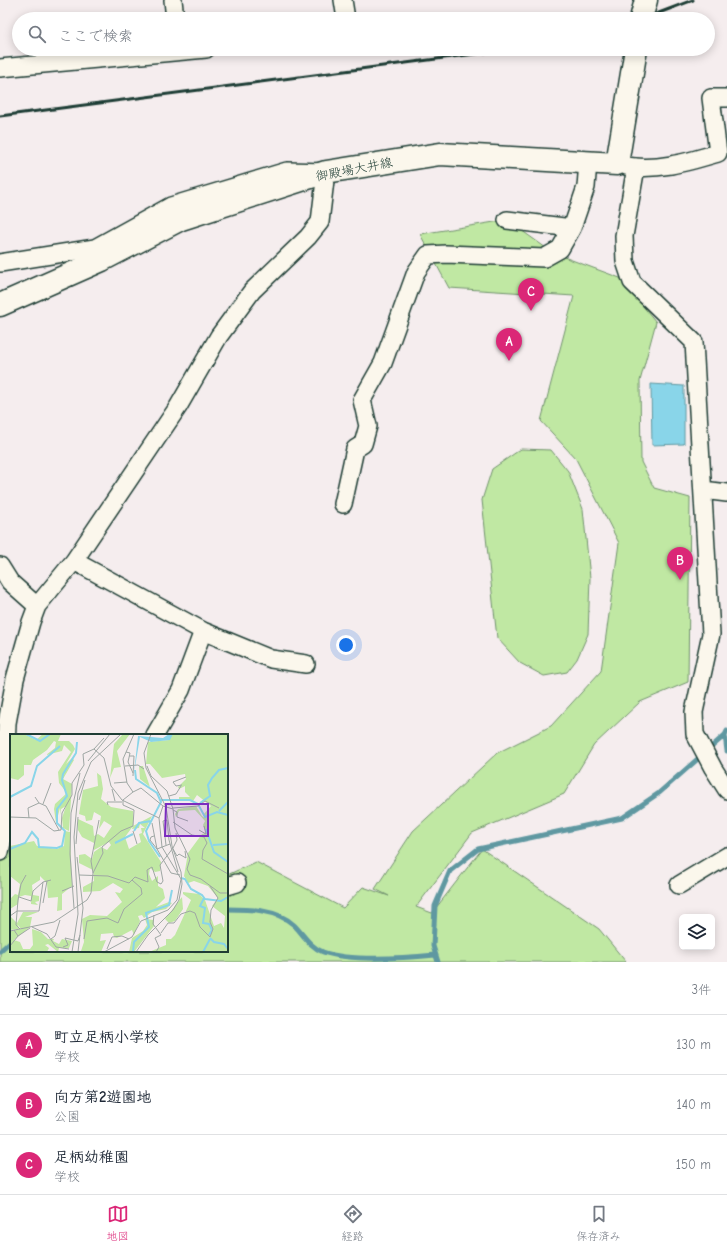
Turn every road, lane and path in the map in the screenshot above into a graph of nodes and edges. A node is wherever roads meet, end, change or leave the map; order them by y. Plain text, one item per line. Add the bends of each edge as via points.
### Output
1 (173, 0) edge
2 (343, 0) edge
3 (646, 0) edge
4 (174, 12) edge
5 (345, 12) edge
6 (643, 12) edge
7 (126, 56) edge
8 (635, 56) edge
9 (0, 68) edge
10 (727, 98) edge
11 (588, 162) junction
12 (626, 166) junction
13 (326, 172) junction
14 (507, 220) dead end
15 (572, 228) junction
16 (0, 263) edge
17 (0, 305) edge
18 (703, 490) junction
19 (727, 493) edge
20 (343, 504) dead end
21 (74, 561) junction
22 (0, 566) edge
23 (37, 606) junction
24 (204, 631) junction
25 (306, 664) dead end
26 (156, 734) edge
27 (718, 770) edge
28 (727, 790) edge
29 (0, 852) edge
30 (727, 856) edge
31 (679, 885) dead end

1 - 4 street
2 - 5 street
3 - 6 main road
7 - 9 street
8 - 12 main road
10 - 12 street via 710,98 718,152 676,165
11 - 12 main road, 御殿場大井線
11 - 13 main road, 御殿場大井線 via 440,154
11 - 15 street via 586,187
12 - 18 street via 625,261 632,282 694,342
13 - 16 street via 288,171 171,206 95,248
13 - 17 main road, 御殿場大井線 via 181,219 102,260
13 - 21 street via 320,222 252,291 219,336 178,407
14 - 15 street
15 - 20 street via 560,249 544,258 428,255 416,272 383,363 362,400 368,426 363,444 355,449
18 - 19 street
18 - 27 street via 711,634 694,712 695,734
21 - 23 street
21 - 24 street
22 - 23 street via 10,582
23 - 29 street via 15,679 7,723 3,837
24 - 25 street via 271,659
24 - 26 street via 181,690
27 - 28 street
30 - 31 street

